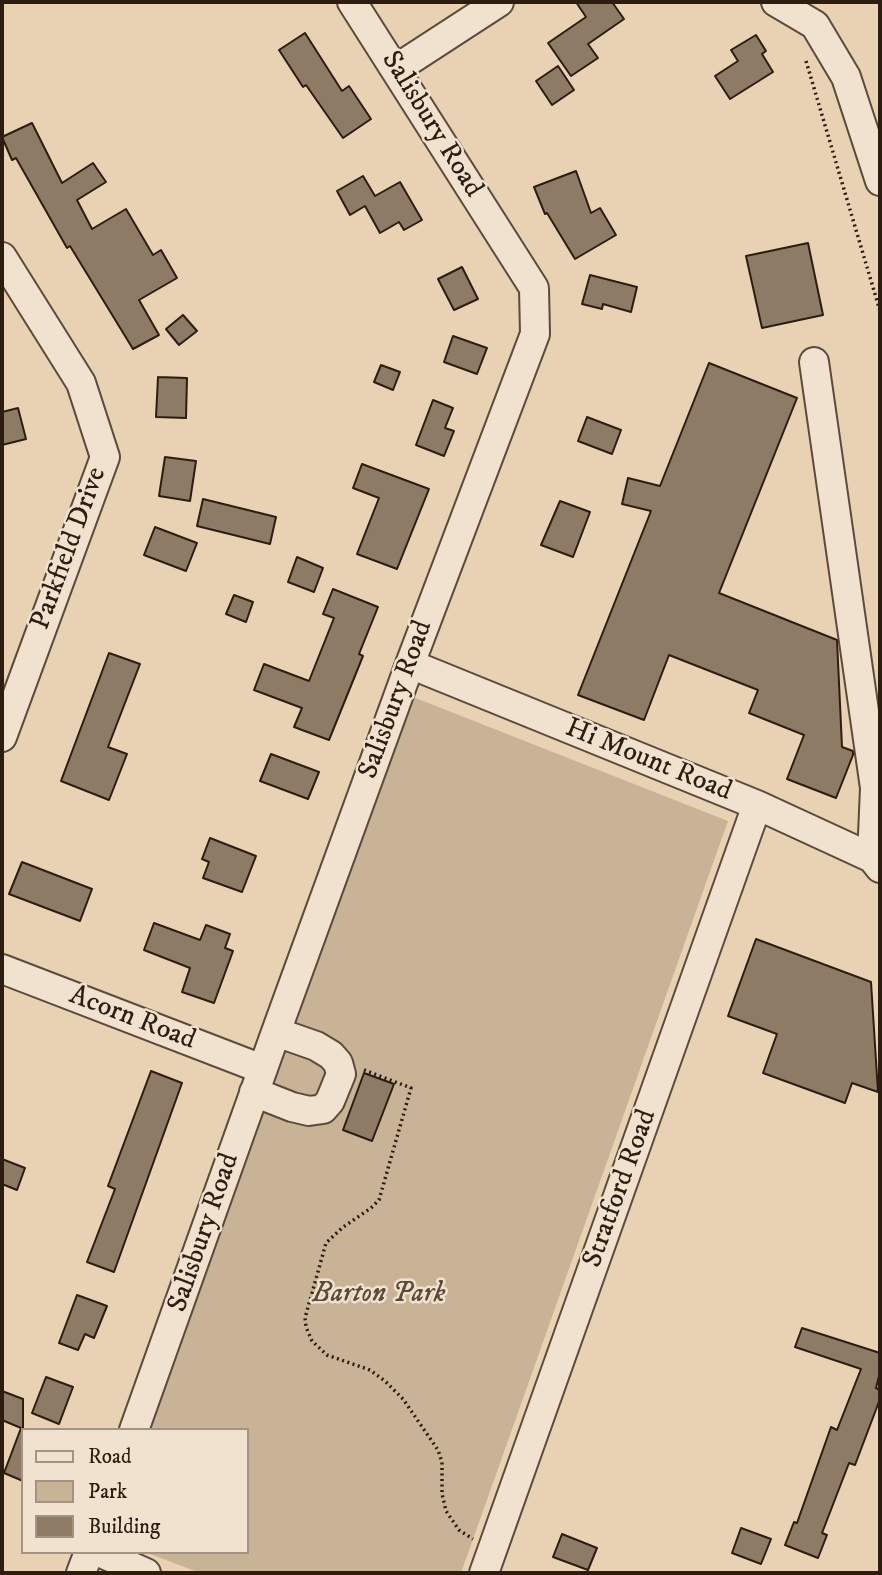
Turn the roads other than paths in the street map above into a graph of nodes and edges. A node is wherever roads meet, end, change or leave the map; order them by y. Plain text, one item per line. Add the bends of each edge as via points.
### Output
1 (352, 2) edge
2 (499, 2) edge
3 (776, 2) edge
4 (396, 69) junction
5 (880, 181) edge
6 (2, 257) edge
7 (814, 362) dead end
8 (410, 664) junction
9 (2, 737) edge
10 (757, 805) junction
11 (876, 863) edge
12 (2, 969) edge
13 (276, 1031) junction
14 (258, 1081) junction
15 (135, 1428) edge
16 (88, 1554) edge
17 (103, 1554) edge
18 (81, 1573) edge
19 (146, 1573) edge
20 (484, 1573) edge

1 - 4 street, Salisbury Road
2 - 4 street
3 - 5 street via 815,24 846,77
4 - 8 street, Salisbury Road via 534,288 535,334
6 - 9 street, Parkfield Drive via 81,383 105,457
7 - 11 street via 875,788
8 - 10 street, Hi Mount Road
8 - 13 street, Salisbury Road
10 - 11 street, Hi Mount Road
10 - 20 street, Stratford Road
12 - 14 street, Acorn Road
13 - 14 street, Salisbury Road
13 - 14 street via 331,1055 341,1074 330,1101 323,1109 309,1111 292,1107
14 - 15 street, Salisbury Road
16 - 18 street
17 - 19 street

